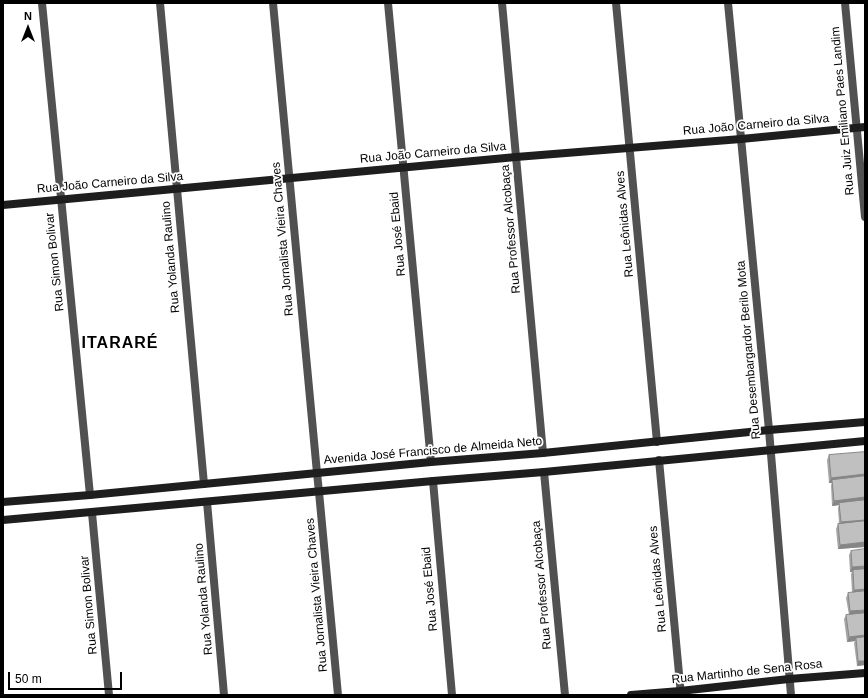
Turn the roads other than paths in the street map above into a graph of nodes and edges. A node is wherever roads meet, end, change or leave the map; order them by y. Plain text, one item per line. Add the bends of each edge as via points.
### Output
1 (42, 3) edge
2 (160, 3) edge
3 (273, 3) edge
4 (388, 3) edge
5 (502, 3) edge
6 (616, 3) edge
7 (728, 3) edge
8 (845, 3) edge
9 (861, 127) edge
10 (741, 139) junction
11 (630, 149) junction
12 (516, 157) junction
13 (404, 168) junction
14 (289, 178) junction
15 (177, 189) junction
16 (61, 199) junction
17 (3, 205) edge
18 (865, 217) edge
19 (865, 422) edge
20 (768, 430) junction
21 (865, 441) edge
22 (657, 442) junction
23 (770, 450) junction
24 (543, 453) junction
25 (659, 460) junction
26 (431, 462) junction
27 (544, 472) junction
28 (317, 473) junction
29 (433, 481) junction
30 (204, 484) junction
31 (319, 492) junction
32 (90, 495) junction
33 (3, 502) edge
34 (208, 502) junction
35 (92, 513) junction
36 (3, 520) edge
37 (865, 673) edge
38 (789, 679) junction
39 (680, 693) edge
40 (110, 695) edge
41 (224, 695) edge
42 (338, 695) edge
43 (452, 695) edge
44 (565, 695) edge
45 (631, 695) edge
46 (791, 695) edge

1 - 16 street, Rua Simon Bolivar
2 - 15 street, Rua Yolanda Raulino
3 - 14 street, Rua Jornalista Vieira Chaves
4 - 13 street, Rua José Ebaid
5 - 12 street, Rua Professor Alcobaça
6 - 11 street, Rua Leônidas Alves
7 - 10 street, Rua Desembargardor Berilo Mota
8 - 9 street, Rua Juiz Emiliano Paes Landim
9 - 10 main road, Rua João Carneiro da Silva
9 - 18 street, Rua Juiz Emiliano Paes Landim
10 - 11 main road, Rua João Carneiro da Silva
10 - 20 street, Rua Desembargardor Berilo Mota
11 - 12 main road, Rua João Carneiro da Silva
11 - 22 street, Rua Leônidas Alves
12 - 13 main road, Rua João Carneiro da Silva
12 - 24 street, Rua Professor Alcobaça
13 - 14 main road, Rua João Carneiro da Silva
13 - 26 street, Rua José Ebaid
14 - 15 main road, Rua João Carneiro da Silva
14 - 28 street, Rua Jornalista Vieira Chaves
15 - 16 main road, Rua João Carneiro da Silva
15 - 30 street, Rua Yolanda Raulino
16 - 17 main road, Rua João Carneiro da Silva
16 - 32 street, Rua Simon Bolivar
19 - 20 main road, Avenida José Francisco de Almeida Neto
20 - 22 main road, Avenida José Francisco de Almeida Neto
20 - 23 street, Rua Desembargardor Berilo Mota
21 - 23 main road
22 - 24 main road, Avenida José Francisco de Almeida Neto
23 - 25 main road
23 - 38 street, Rua Desembargardor Berilo Mota
24 - 26 main road, Avenida José Francisco de Almeida Neto
25 - 27 main road
25 - 39 street, Rua Leônidas Alves
26 - 28 main road, Avenida José Francisco de Almeida Neto
27 - 29 main road
27 - 44 street, Rua Professor Alcobaça
28 - 30 main road, Avenida José Francisco de Almeida Neto
28 - 31 street, Rua Jornalista Vieira Chaves
29 - 31 main road
29 - 43 street, Rua José Ebaid
30 - 32 main road, Avenida José Francisco de Almeida Neto
31 - 34 main road
31 - 42 street, Rua Jornalista Vieira Chaves
32 - 33 main road, Avenida José Francisco de Almeida Neto
34 - 35 main road
34 - 41 street, Rua Yolanda Raulino
35 - 36 main road
35 - 40 street, Rua Simon Bolivar
37 - 38 main road, Rua Martinho de Sena Rosa
38 - 39 main road, Rua Martinho de Sena Rosa
38 - 46 street, Rua Desembargardor Berilo Mota
39 - 45 main road, Rua Martinho de Sena Rosa

